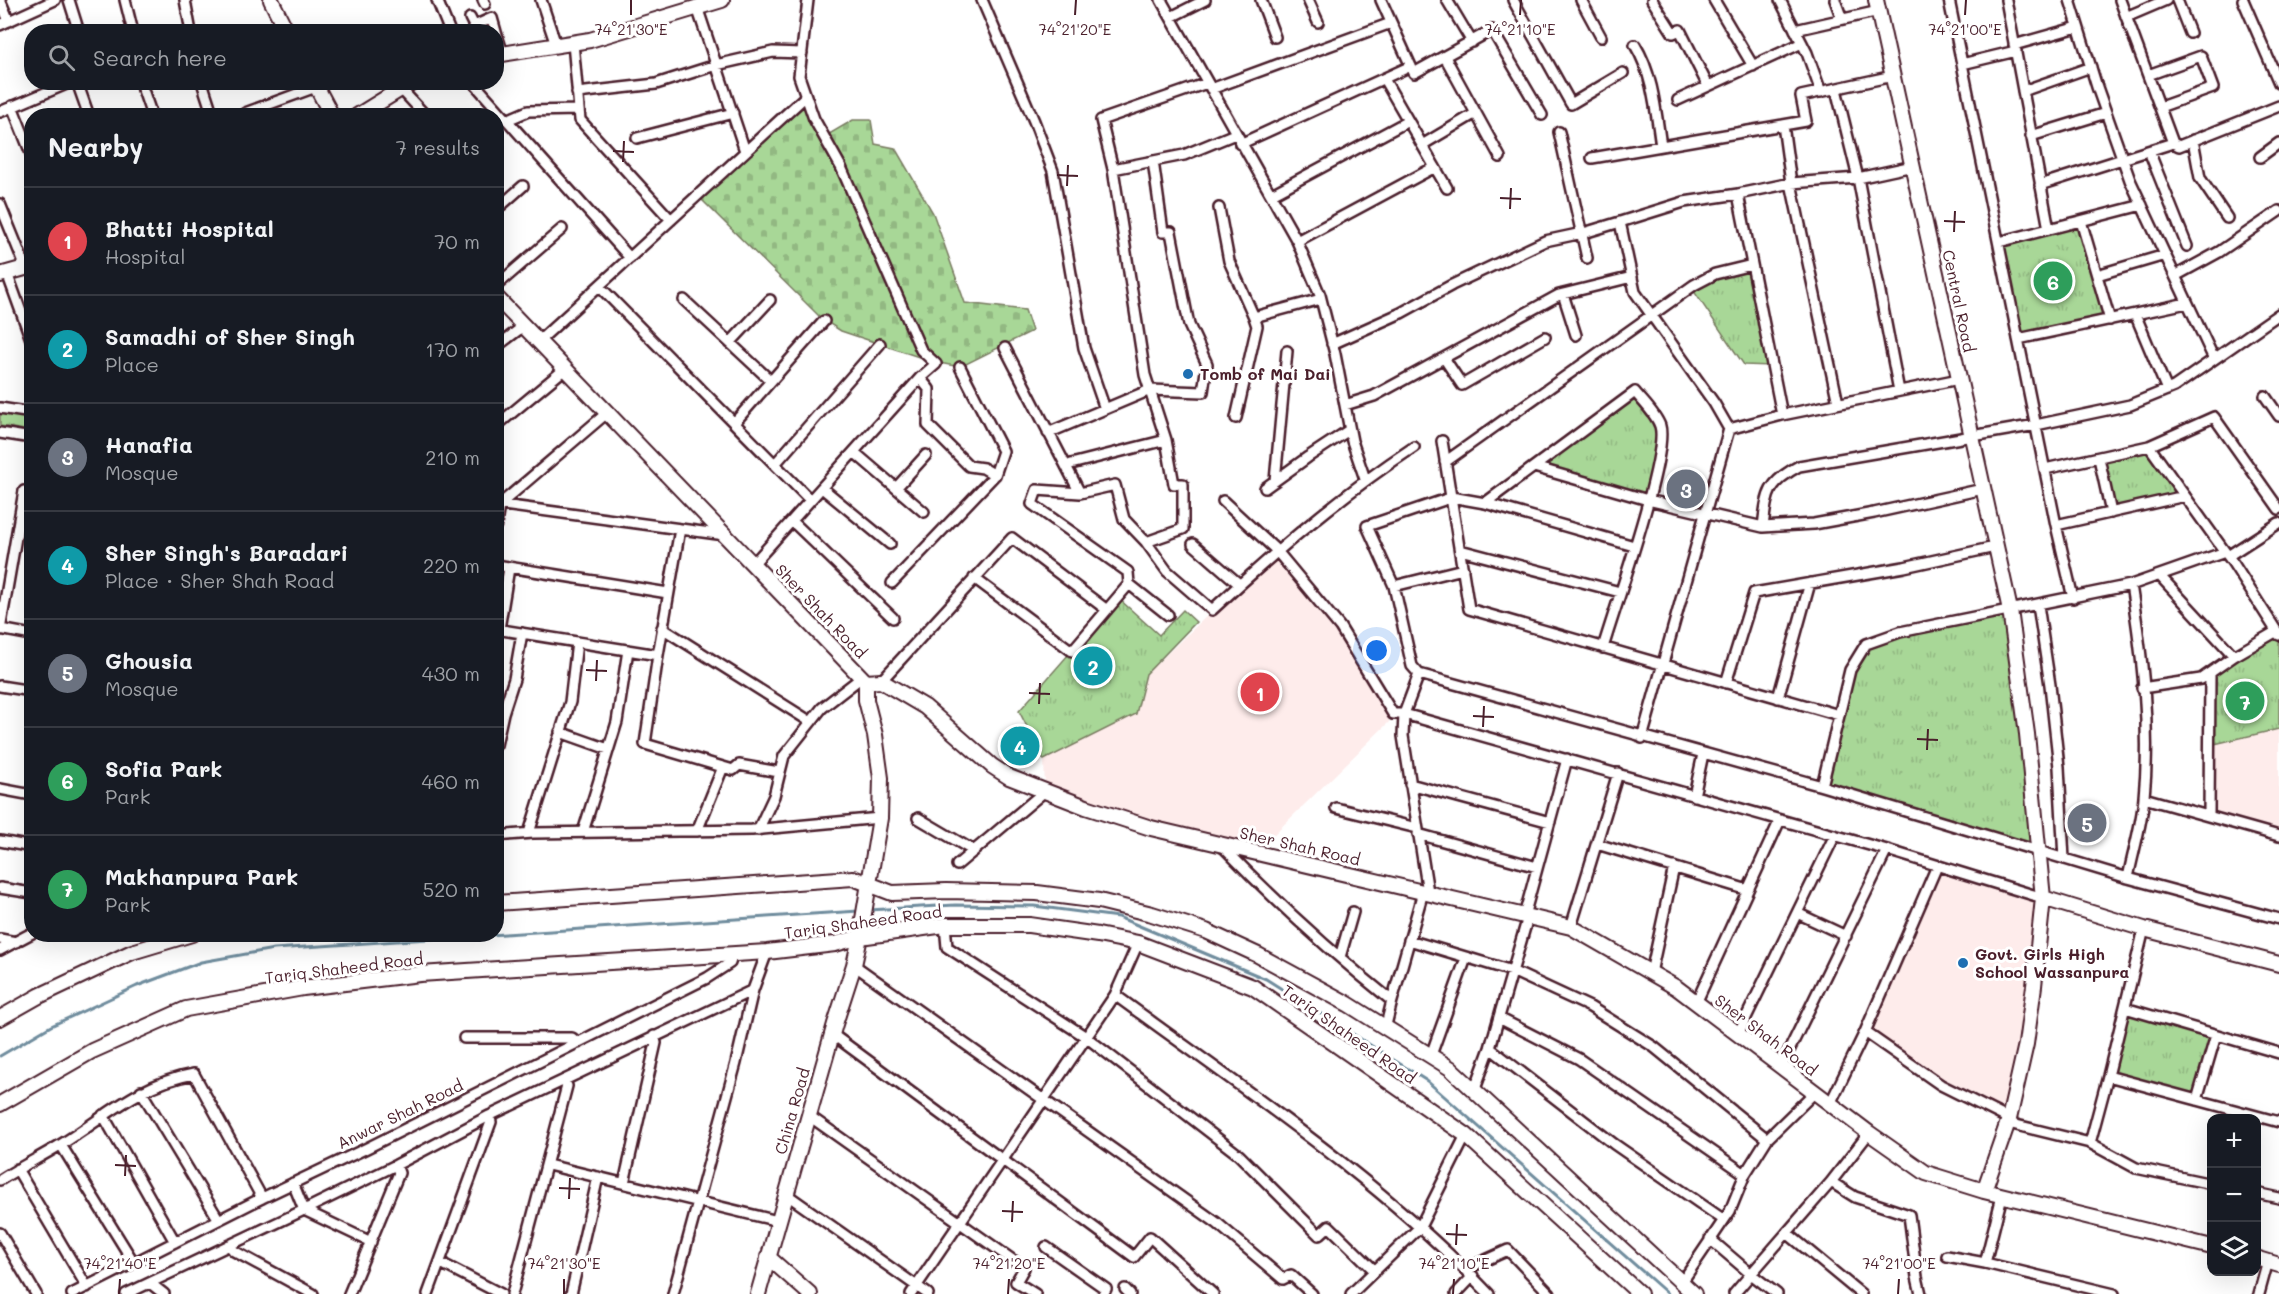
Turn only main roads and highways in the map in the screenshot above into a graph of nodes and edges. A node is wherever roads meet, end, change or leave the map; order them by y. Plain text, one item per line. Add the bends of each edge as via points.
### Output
1 (271, 0) edge
2 (722, 0) edge
3 (1880, 3) edge
4 (283, 24) edge
5 (504, 54) edge
6 (318, 90) edge
7 (400, 90) edge
8 (328, 108) edge
9 (370, 108) edge
10 (24, 268) edge
11 (3, 274) edge
12 (504, 305) edge
13 (864, 680) junction
14 (868, 884) junction
15 (2043, 898) junction
16 (504, 902) edge
17 (860, 932) junction
18 (165, 942) edge
19 (2279, 964) edge
20 (0, 1018) edge
21 (0, 1104) edge
22 (1984, 1191) junction
23 (2207, 1246) edge
24 (768, 1257) junction
25 (758, 1294) edge
26 (810, 1294) edge
27 (1639, 1294) edge
28 (1694, 1294) edge

1 - 4 main road
2 - 5 main road via 590,40
3 - 15 main road, Central Road via 2010,610
6 - 8 main road
7 - 9 main road
10 - 11 main road
12 - 13 main road, Sher Shah Road
13 - 14 main road via 881,778 880,818
13 - 22 main road, Sher Shah Road via 880,681 925,707 1000,771 1045,791 1151,828 1571,927 1677,988 1926,1173
14 - 16 main road, Tariq Shaheed Road via 839,878
14 - 17 main road, China Road
14 - 28 main road, Tariq Shaheed Road via 892,892 1037,893 1099,901 1206,931 1258,956 1348,1004 1475,1089
15 - 19 main road
15 - 22 main road, Central Road via 2029,1021 2008,1121
17 - 21 main road, Tariq Shaheed Road via 835,944 766,952 420,974 303,988 186,1009 92,1051
17 - 24 main road, China Road via 854,965
17 - 27 main road, Tariq Shaheed Road via 945,925 1029,925 1138,943 1252,987 1466,1135
18 - 20 main road via 132,952
22 - 23 main road, Sher Shah Road
24 - 25 main road, China Road
24 - 26 main road

